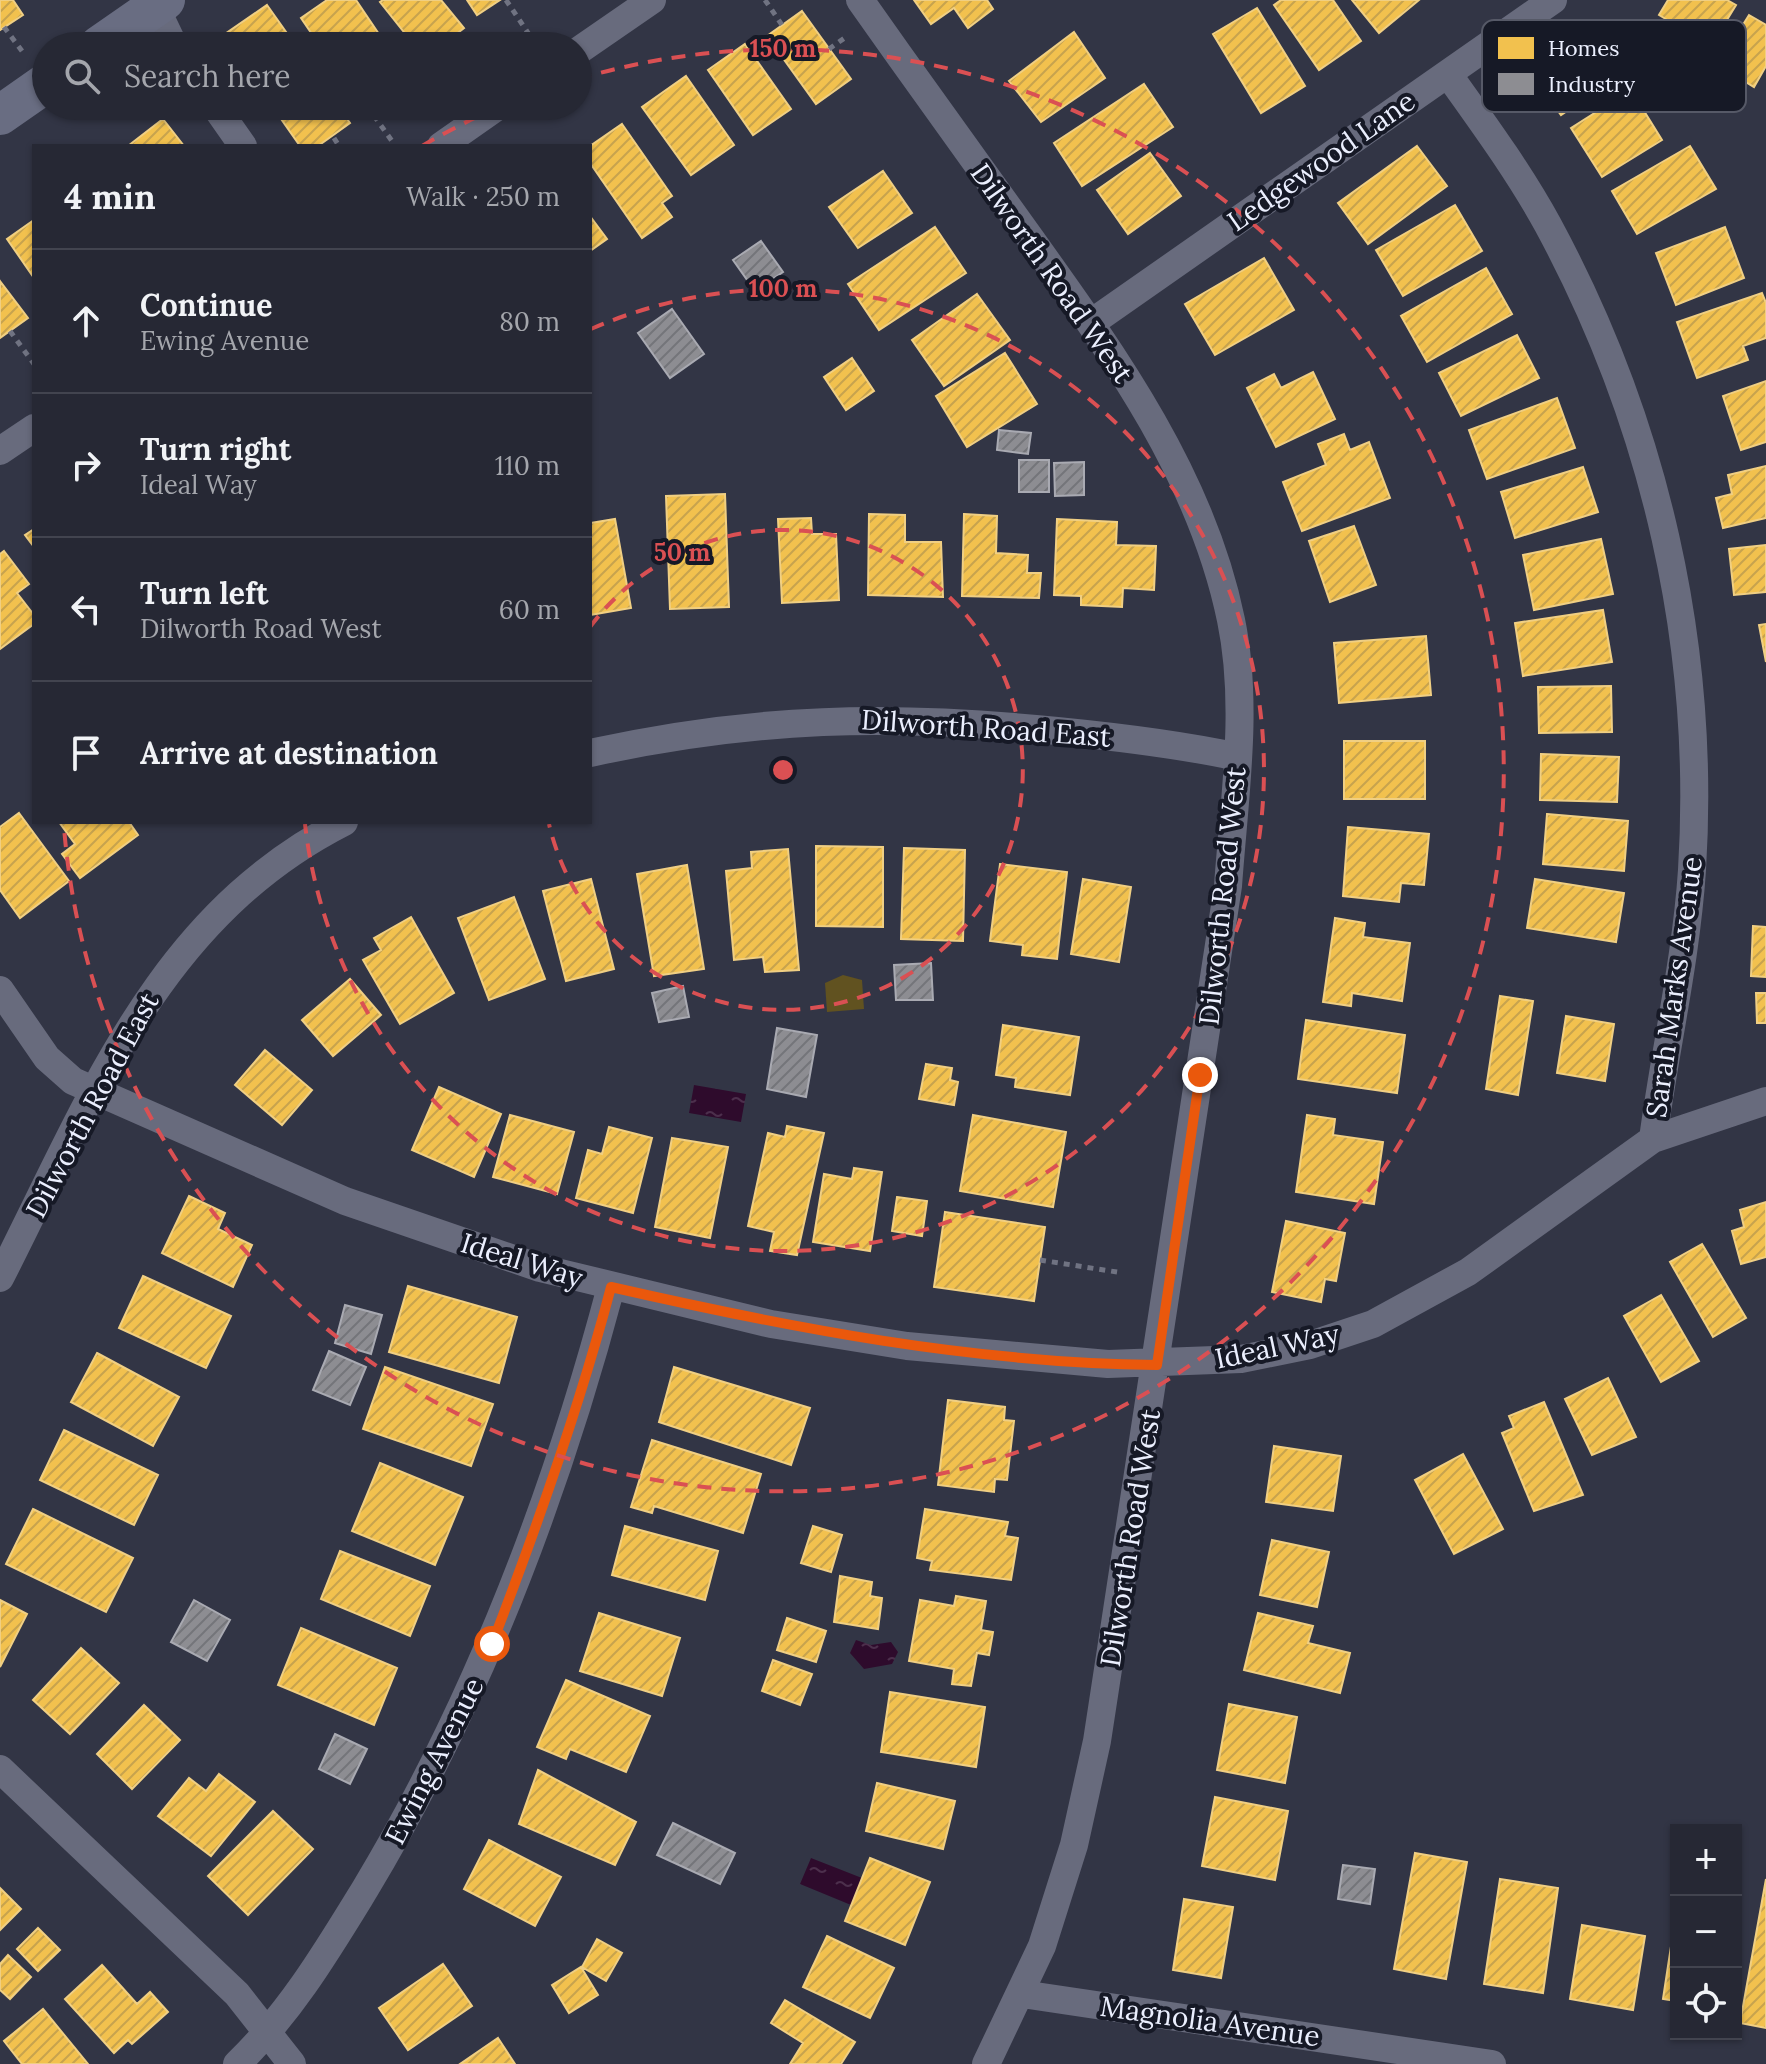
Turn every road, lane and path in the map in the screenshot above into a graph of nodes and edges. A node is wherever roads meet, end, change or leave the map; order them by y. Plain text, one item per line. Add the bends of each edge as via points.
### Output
1 (506, 0) edge
2 (652, 0) edge
3 (765, 0) edge
4 (860, 0) edge
5 (1553, 0) edge
6 (157, 2) edge
7 (1525, 20) edge
8 (782, 25) dead end
9 (4, 27) dead end
10 (117, 32) edge
11 (169, 32) edge
12 (527, 32) edge
13 (846, 37) dead end
14 (592, 41) edge
15 (20, 48) dead end
16 (829, 49) dead end
17 (1482, 50) edge
18 (1448, 74) junction
19 (32, 93) edge
20 (0, 115) edge
21 (225, 120) edge
22 (377, 120) edge
23 (478, 120) edge
24 (334, 138) dead end
25 (392, 141) dead end
26 (242, 144) edge
27 (338, 144) edge
28 (444, 144) edge
29 (1091, 323) junction
30 (10, 331) dead end
31 (32, 361) edge
32 (32, 429) edge
33 (0, 451) edge
34 (592, 753) edge
35 (1238, 757) junction
36 (340, 824) edge
37 (0, 990) edge
38 (95, 1092) junction
39 (1766, 1101) edge
40 (1653, 1139) junction
41 (1040, 1260) dead end
42 (1123, 1273) dead end
43 (0, 1278) edge
44 (611, 1287) junction
45 (1157, 1365) junction
46 (0, 1769) edge
47 (1022, 1994) junction
48 (269, 2031) junction
49 (237, 2064) edge
50 (292, 2064) edge
51 (986, 2064) edge
52 (1492, 2064) edge

1 - 12 path
2 - 14 street
3 - 8 path
4 - 29 street, Dilworth Road West
5 - 7 street, Ledgewood Lane
6 - 10 main road
6 - 11 street
9 - 15 path
13 - 16 path
17 - 18 street, Ledgewood Lane
18 - 29 street, Ledgewood Lane
18 - 40 street, Sarah Marks Avenue via 1547,223 1592,312 1630,410 1672,562 1692,713 1694,818 1680,982
19 - 20 main road
21 - 26 street
22 - 25 path
23 - 28 street
24 - 27 path
29 - 35 street, Dilworth Road West via 1168,450 1215,557 1232,621
30 - 31 path
32 - 33 street
34 - 35 street, Dilworth Road East via 702,731 865,718 1164,742
35 - 45 street, Dilworth Road West via 1228,886
36 - 38 street, Dilworth Road East via 261,875 180,953 139,1010
37 - 38 street, Ideal Way via 47,1058
38 - 43 street, Dilworth Road East
38 - 44 street, Ideal Way via 410,1225
39 - 40 street, Ideal Way
40 - 45 street, Ideal Way via 1468,1272 1373,1324 1310,1345 1241,1359
41 - 42 path
44 - 45 street, Ideal Way via 771,1324 907,1346
44 - 48 street, Ewing Avenue via 544,1510 478,1673 394,1841 330,1947
45 - 47 street, Dilworth Road West via 1089,1782 1074,1845
46 - 48 street via 237,1994
47 - 51 street, Dilworth Road West
47 - 52 street, Magnolia Avenue
48 - 49 street, Ewing Avenue
48 - 50 street

